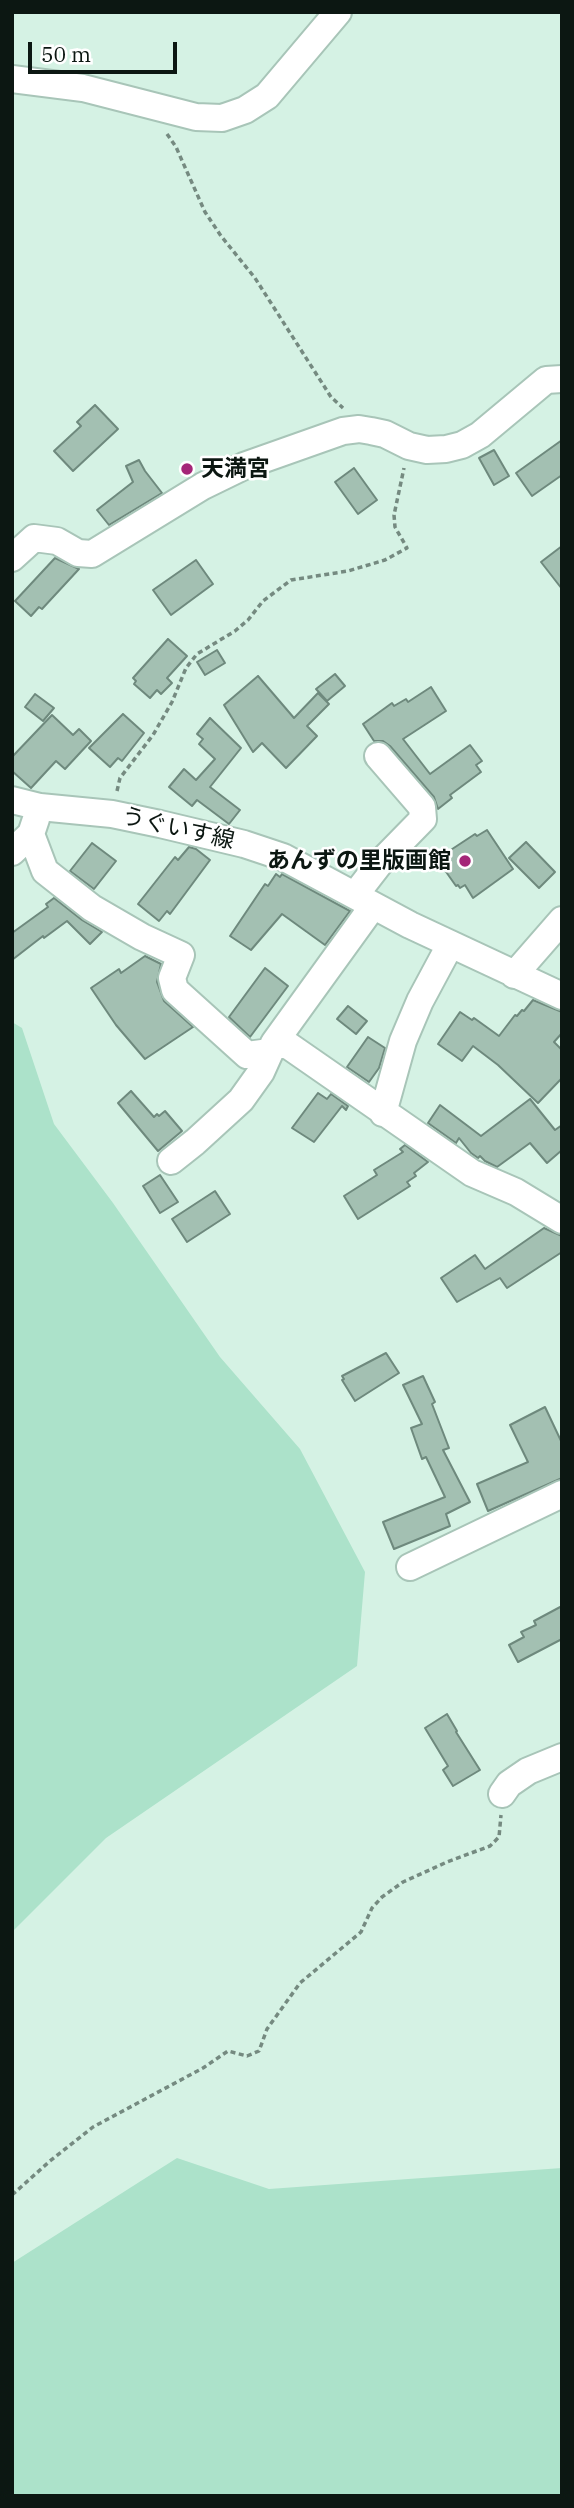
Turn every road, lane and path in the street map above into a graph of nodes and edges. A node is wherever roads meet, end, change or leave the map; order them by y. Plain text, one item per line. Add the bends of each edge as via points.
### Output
1 (338, 12) edge
2 (12, 79) edge
3 (166, 109) junction
4 (562, 379) edge
5 (359, 429) junction
6 (409, 446) junction
7 (12, 558) edge
8 (378, 756) dead end
9 (12, 800) edge
10 (40, 807) junction
11 (112, 814) junction
12 (31, 834) junction
13 (12, 852) edge
14 (364, 901) junction
15 (562, 920) edge
16 (450, 945) junction
17 (514, 975) junction
18 (562, 996) edge
19 (272, 1047) junction
20 (383, 1113) junction
21 (171, 1161) dead end
22 (562, 1220) edge
23 (562, 1494) edge
24 (410, 1567) dead end
25 (562, 1757) edge
26 (502, 1794) joint
27 (12, 2195) edge

1 - 3 street via 267,96 245,110 222,118
2 - 3 street via 83,88
3 - 5 path via 168,137 205,212 255,278 331,397
4 - 6 street via 545,380 462,445 428,450
5 - 6 street via 385,434
5 - 7 street via 244,466 92,554 34,538
6 - 11 path via 394,516 407,548 348,571 291,580 234,631 197,654 153,735 120,778
8 - 14 street via 422,807 423,819 379,864
9 - 10 street, うぐいす線
10 - 11 street, うぐいす線
10 - 12 street
11 - 14 street, うぐいす線 via 283,857
12 - 13 street
12 - 19 street via 45,871 92,908 181,955 172,978 175,990 247,1055
14 - 16 street, うぐいす線
14 - 19 street
15 - 17 street
16 - 17 street, うぐいす線
16 - 20 street via 403,1041
17 - 18 street, うぐいす線
19 - 20 street via 289,1046
19 - 21 street via 261,1072 240,1100
20 - 22 street via 472,1173 516,1192
23 - 24 street
25 - 26 street via 528,1771
26 - 27 path via 499,1837 490,1846 403,1882 382,1896 361,1932 300,1983 267,2029 259,2052 247,2056 228,2051 93,2127

